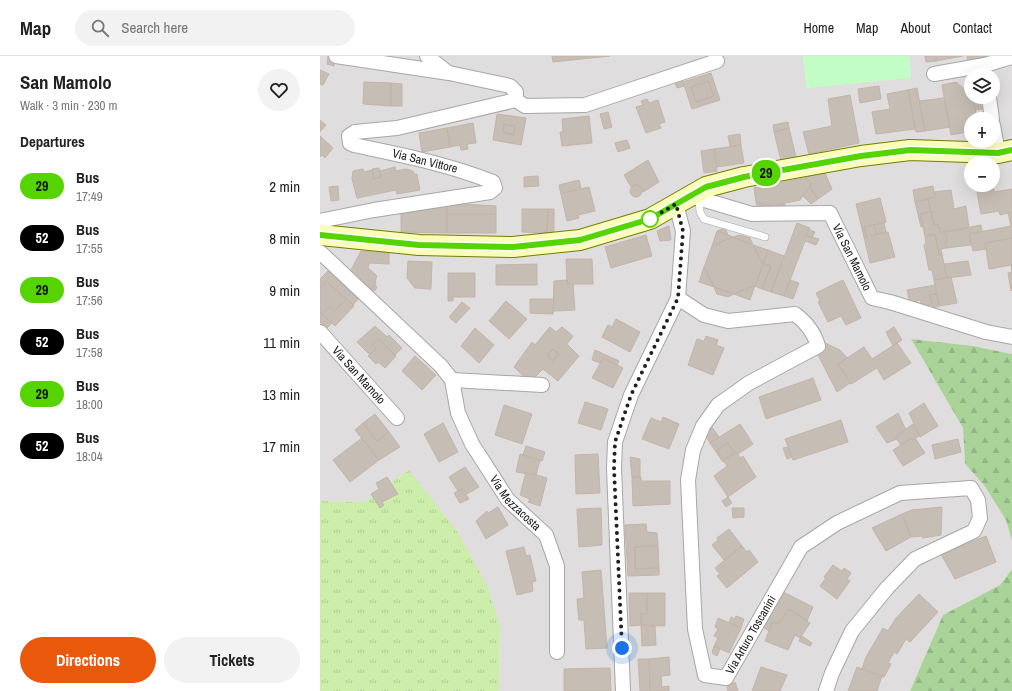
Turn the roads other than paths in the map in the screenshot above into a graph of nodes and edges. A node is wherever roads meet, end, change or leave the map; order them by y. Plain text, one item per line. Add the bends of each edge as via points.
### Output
1 (336, 56) edge
2 (427, 56) edge
3 (1012, 57) edge
4 (716, 61) dead end
5 (989, 68) edge
6 (964, 72) edge
7 (449, 73) junction
8 (934, 74) dead end
9 (516, 100) junction
10 (1000, 141) edge
11 (1005, 152) edge
12 (689, 200) junction
13 (320, 221) edge
14 (320, 235) edge
15 (765, 237) dead end
16 (320, 252) edge
17 (678, 298) junction
18 (320, 332) edge
19 (1012, 337) edge
20 (452, 380) junction
21 (542, 385) dead end
22 (397, 418) dead end
23 (557, 652) dead end
24 (623, 691) edge
25 (826, 691) edge

1 - 7 street
2 - 7 street
3 - 5 street
4 - 9 street via 585,105 526,106
6 - 8 street
7 - 9 street via 510,86 516,92
9 - 13 street, Via San Vittore via 397,128 355,132 349,136 350,143 354,145 413,157 494,182 495,188 490,192
10 - 11 street
11 - 12 main road via 910,150 861,156 744,177 706,187
12 - 14 main road via 650,219 580,240 513,247 419,245
12 - 15 lane via 704,218
12 - 17 street via 683,231
12 - 19 street, Via San Mamolo via 752,214 830,213 872,298 986,332
16 - 20 street, Via Mezzacosta via 441,366
17 - 24 street via 631,395 615,442 614,475
17 - 25 street, Via Arturo Toscanini via 704,315 728,320 795,314 808,324 818,346 749,383 718,405 703,426 693,450 688,480 695,629 705,675 726,678 801,547 837,523 900,493 970,488 978,500 980,518 974,531 914,559 852,631
18 - 22 street, Via San Mamolo
20 - 21 street
20 - 23 street, Via Mezzacosta via 458,413 472,444 508,500 546,535 558,566

